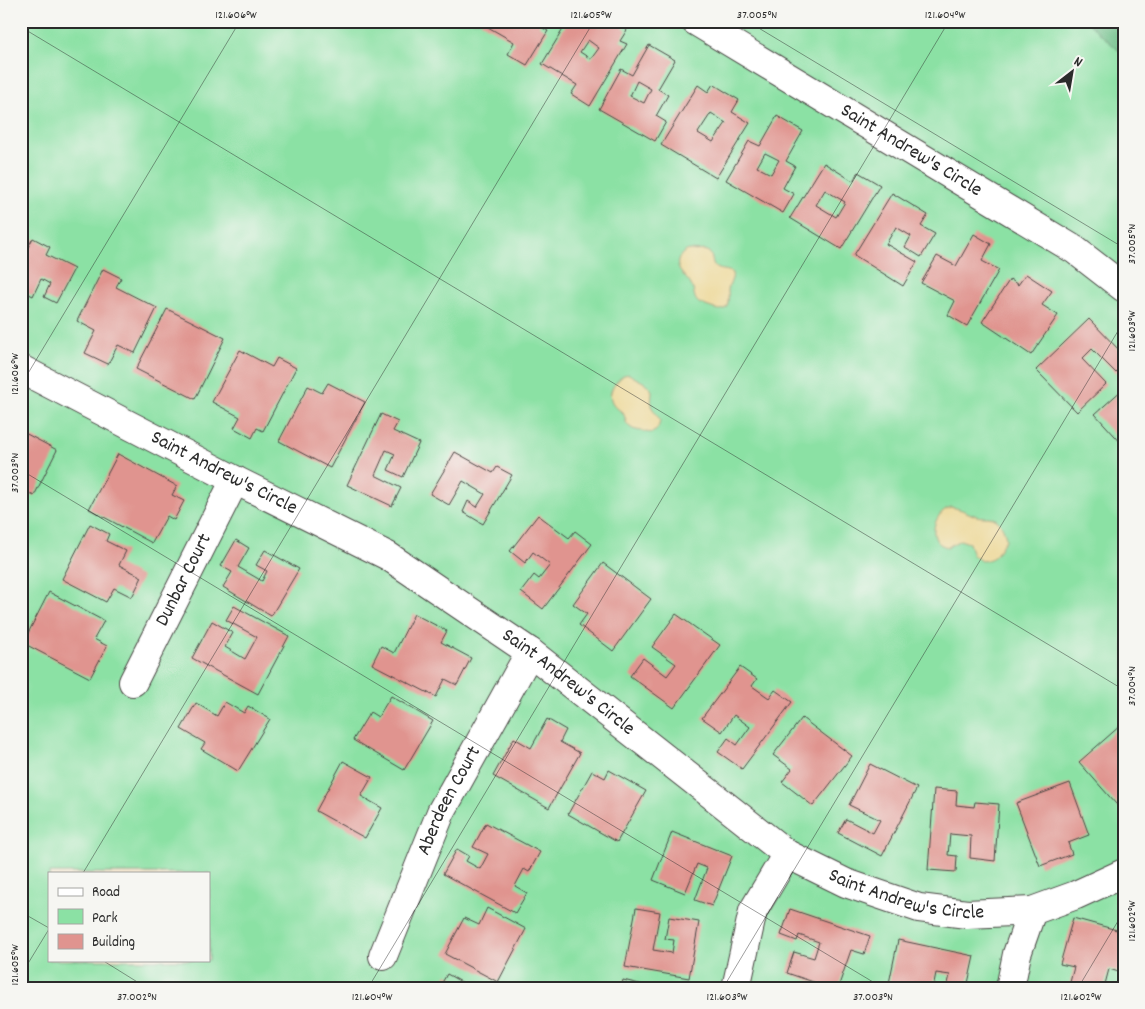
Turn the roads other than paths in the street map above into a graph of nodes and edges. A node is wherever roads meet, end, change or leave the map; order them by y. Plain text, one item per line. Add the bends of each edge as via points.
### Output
1 (696, 21) edge
2 (1124, 288) edge
3 (21, 369) edge
4 (235, 480) junction
5 (530, 652) junction
6 (133, 682) dead end
7 (787, 854) junction
8 (1124, 873) edge
9 (1032, 911) junction
10 (383, 956) dead end
11 (736, 988) edge
12 (1010, 988) edge

1 - 2 street, Saint Andrew's Circle via 1075,250
3 - 4 street, Saint Andrew's Circle
4 - 5 street, Saint Andrew's Circle via 388,556
4 - 6 street, Dunbar Court
5 - 7 street, Saint Andrew's Circle
5 - 10 street, Aberdeen Court via 441,812
7 - 9 street, Saint Andrew's Circle via 846,883 919,908 967,914
7 - 11 street via 754,911
8 - 9 street, Saint Andrew's Circle
9 - 12 street via 1017,954

